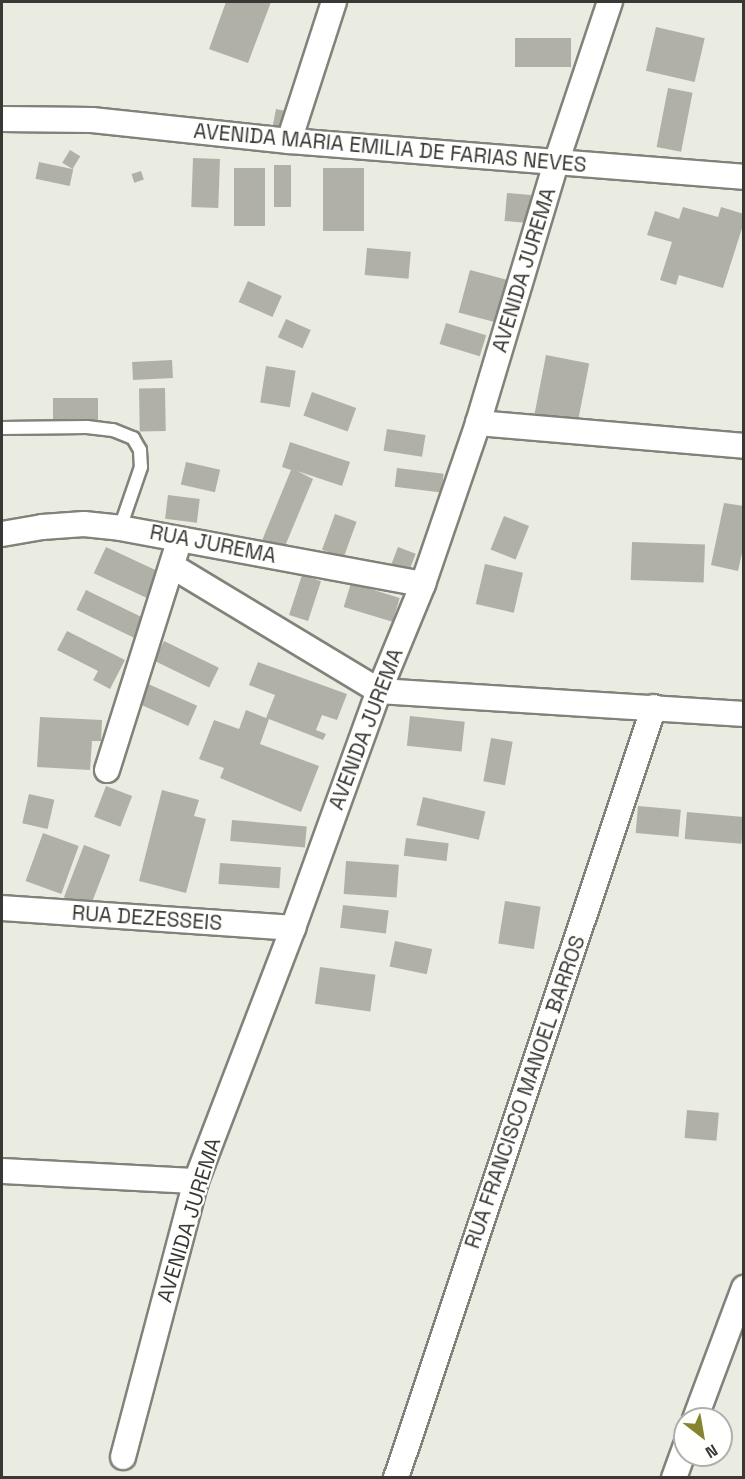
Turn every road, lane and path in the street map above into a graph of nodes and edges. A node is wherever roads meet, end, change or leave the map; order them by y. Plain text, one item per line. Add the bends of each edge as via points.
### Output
1 (334, 2) edge
2 (610, 2) edge
3 (4, 124) edge
4 (289, 141) junction
5 (556, 163) junction
6 (744, 177) edge
7 (478, 423) junction
8 (2, 428) edge
9 (744, 446) edge
10 (120, 528) junction
11 (2, 534) edge
12 (181, 537) junction
13 (172, 566) junction
14 (423, 584) junction
15 (379, 691) junction
16 (654, 707) junction
17 (744, 714) edge
18 (107, 770) dead end
19 (2, 908) edge
20 (293, 928) junction
21 (2, 1171) edge
22 (196, 1181) junction
23 (744, 1288) edge
24 (699, 1407) edge
25 (123, 1457) dead end
26 (396, 1478) edge

1 - 4 street
2 - 5 street, AVENIDA JUREMA
3 - 4 street, AVENIDA MARIA EMILIA DE FARIAS NEVES via 92,120
4 - 5 street, AVENIDA MARIA EMILIA DE FARIAS NEVES
5 - 6 street, AVENIDA MARIA EMILIA DE FARIAS NEVES
5 - 7 street, AVENIDA JUREMA
7 - 9 street
7 - 14 street, AVENIDA JUREMA
8 - 10 lane via 87,427 113,430 133,438 140,450 141,466
10 - 11 street, RUA JUREMA via 84,524
10 - 12 street, RUA JUREMA
12 - 13 street
12 - 14 street, RUA JUREMA
13 - 15 street
13 - 18 street
14 - 15 street, AVENIDA JUREMA
15 - 16 street
15 - 20 street, AVENIDA JUREMA
16 - 17 street
16 - 26 street, RUA FRANCISCO MANOEL BARROS
19 - 20 street, RUA DEZESSEIS
20 - 22 street, AVENIDA JUREMA
21 - 22 street
22 - 25 street, AVENIDA JUREMA
23 - 24 street

